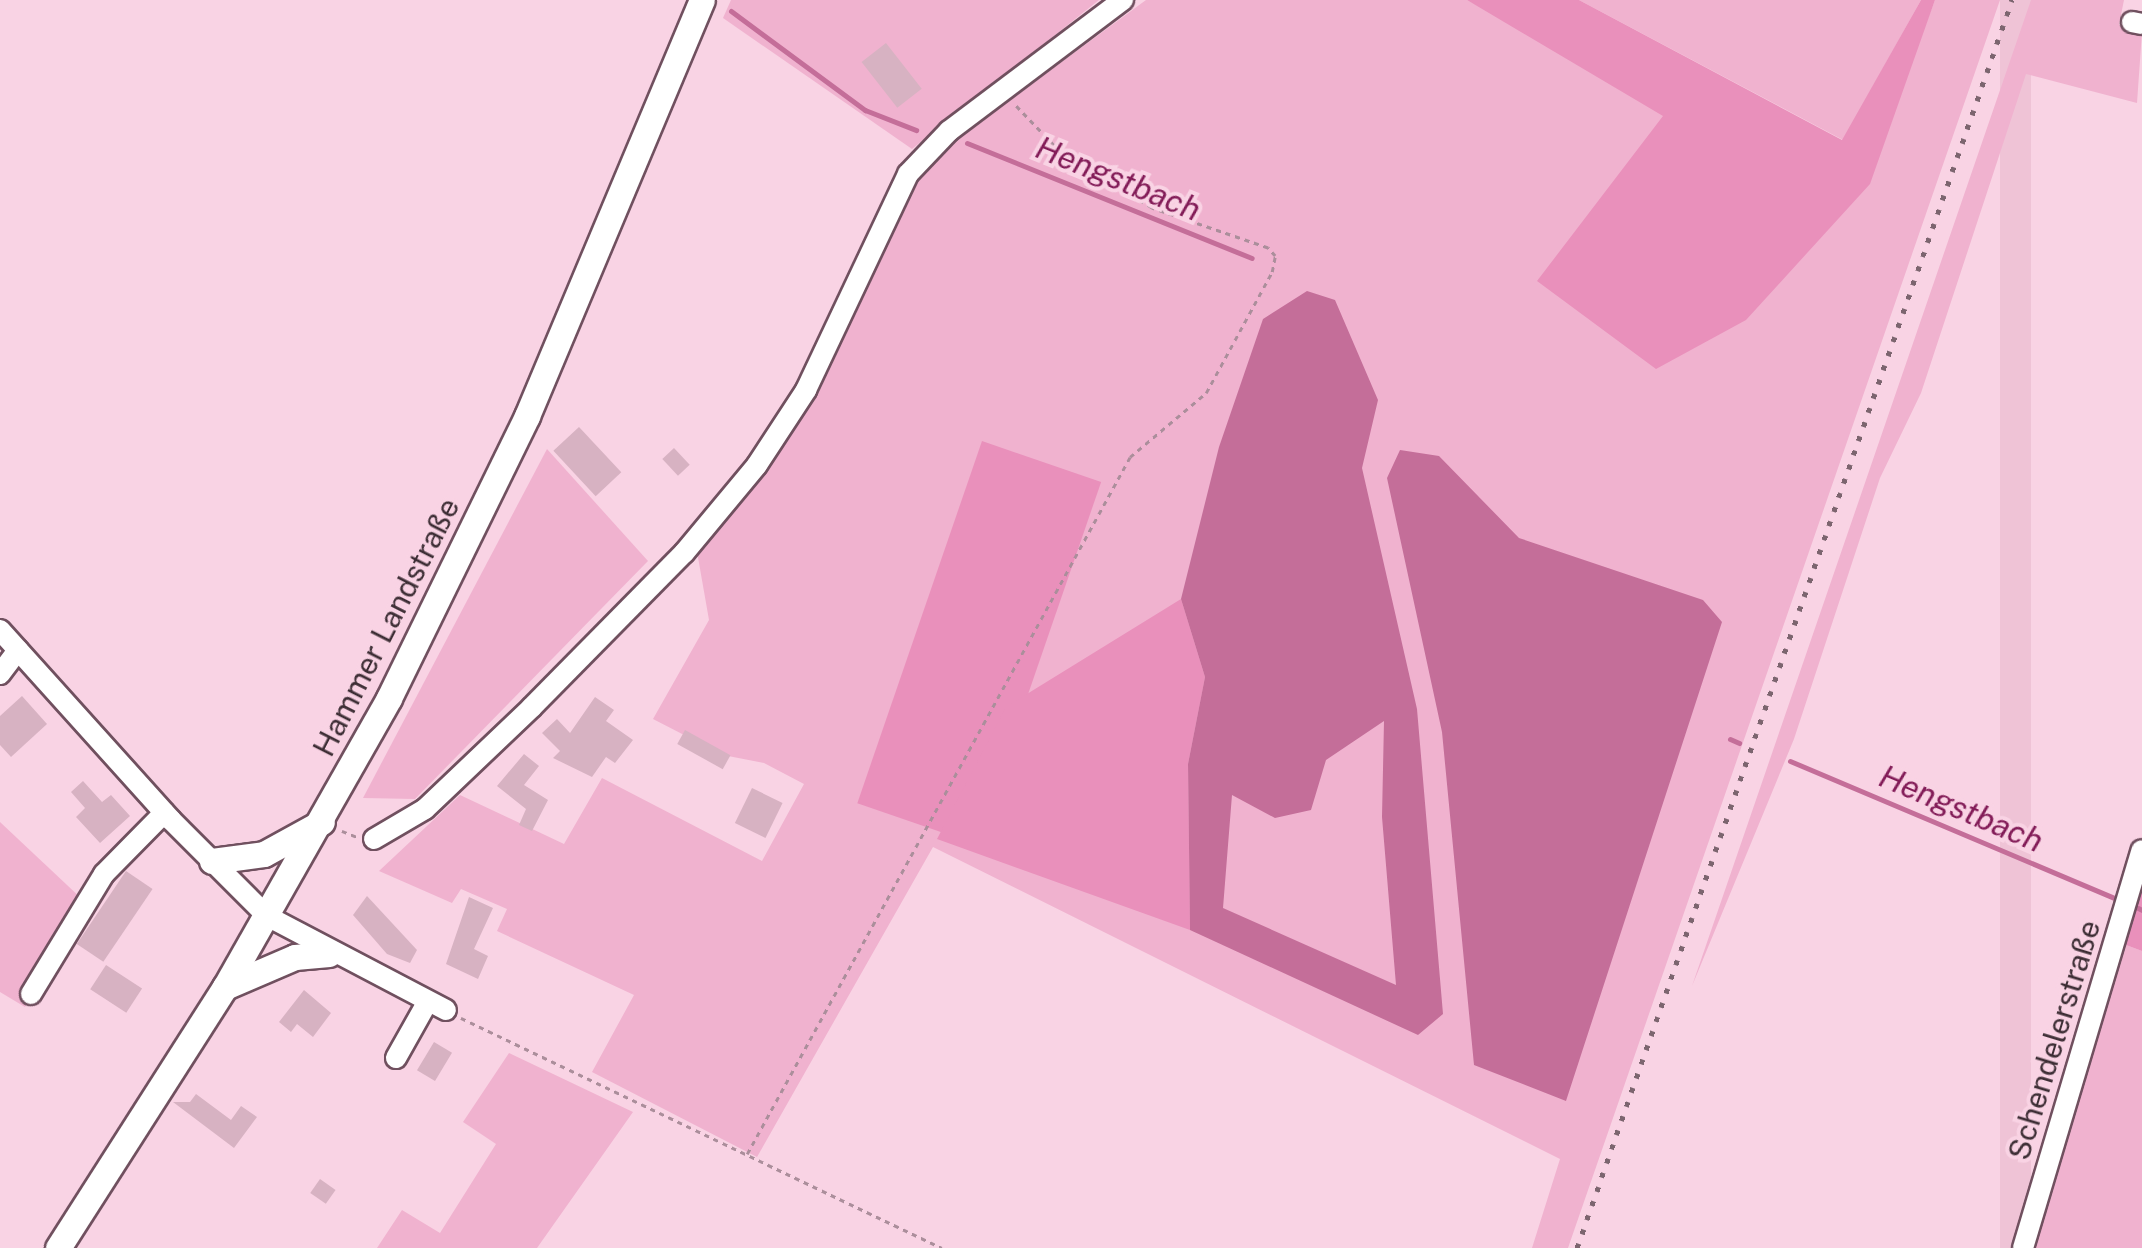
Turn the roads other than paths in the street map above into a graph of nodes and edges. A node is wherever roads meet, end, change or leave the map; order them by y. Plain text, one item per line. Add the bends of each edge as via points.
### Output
1 (702, 0) edge
2 (1123, 0) edge
3 (0, 630) edge
4 (18, 650) junction
5 (0, 674) edge
6 (164, 813) junction
7 (322, 822) junction
8 (374, 838) road end
9 (2142, 850) edge
10 (212, 861) junction
11 (267, 916) junction
12 (330, 954) junction
13 (225, 988) junction
14 (30, 994) dead end
15 (396, 1058) dead end
16 (58, 1248) edge
17 (2023, 1248) edge

1 - 7 main road, Hammer Landstraße via 471,538
2 - 8 street via 908,174 806,390 757,465 684,553 425,810
3 - 4 street
4 - 5 street
4 - 6 street
6 - 10 street
6 - 14 street via 104,874
7 - 10 main road via 264,854
7 - 11 main road, Hammer Landstraße
9 - 17 street, Schendelerstraße
10 - 11 street
11 - 12 street
11 - 13 main road, Hammer Landstraße
12 - 13 main road via 294,957
12 - 15 street via 437,1006
13 - 16 main road, Hammer Landstraße

